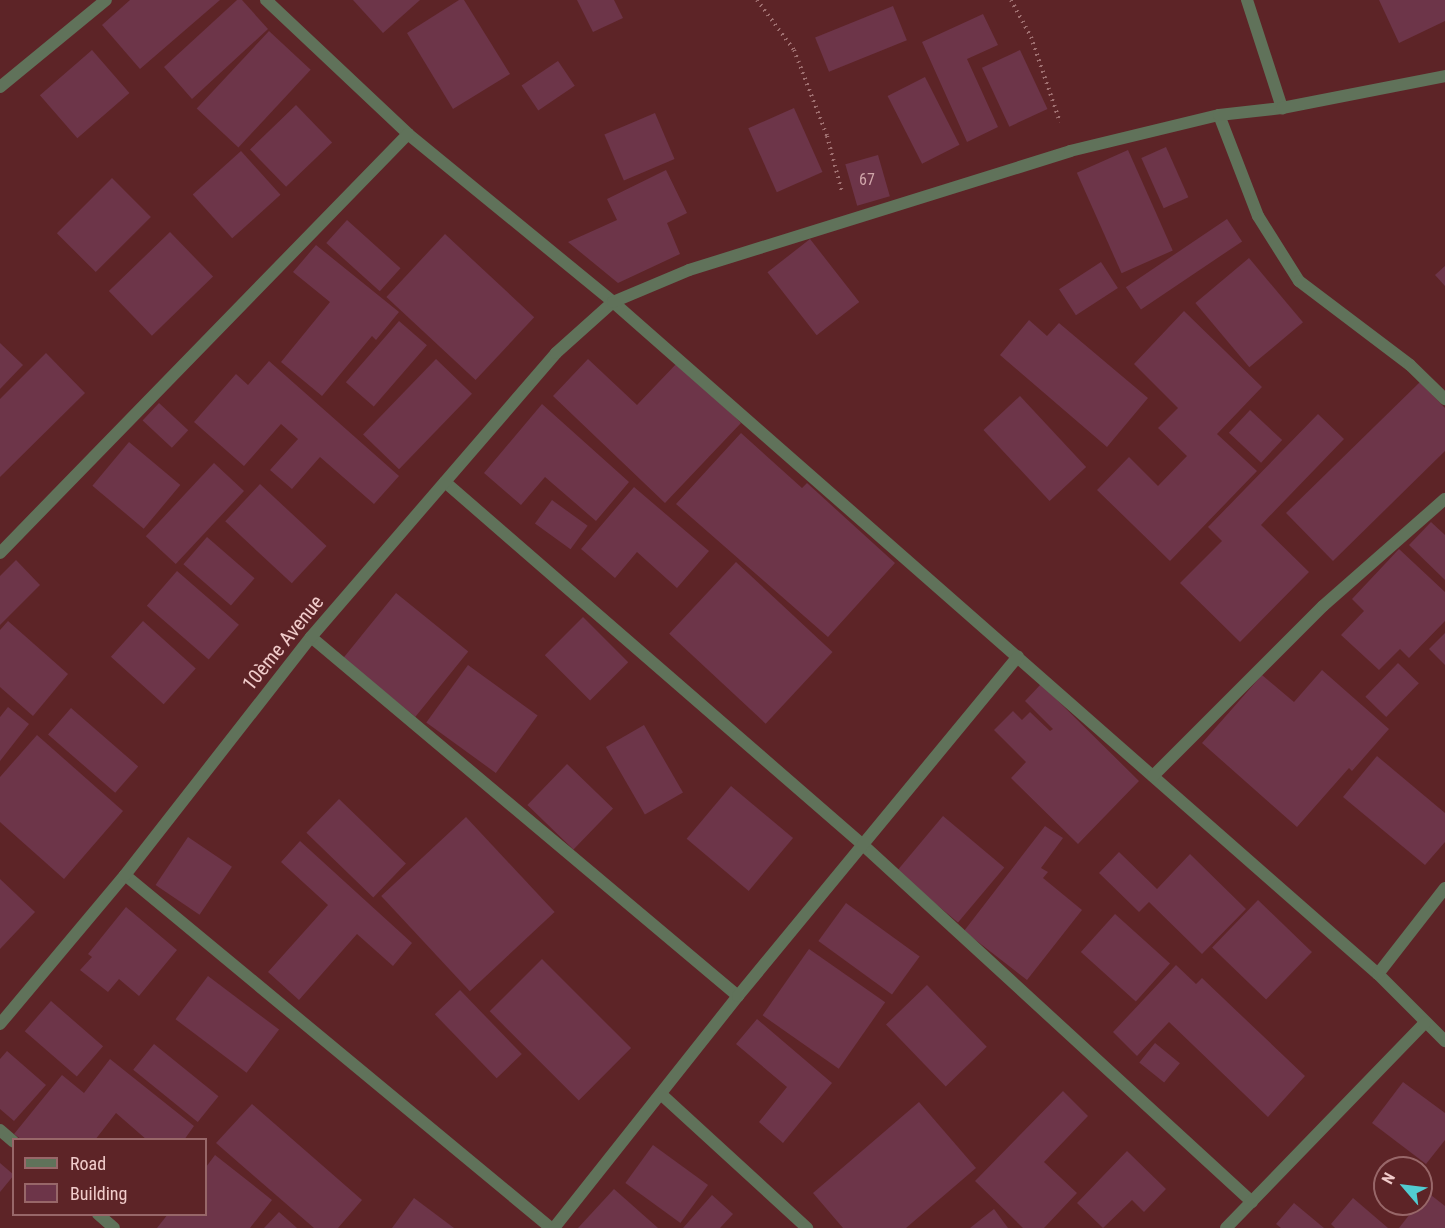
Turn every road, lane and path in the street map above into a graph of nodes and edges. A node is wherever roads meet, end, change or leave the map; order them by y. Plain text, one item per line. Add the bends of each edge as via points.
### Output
1 (106, 0) edge
2 (266, 0) edge
3 (757, 0) edge
4 (1011, 0) edge
5 (1247, 0) edge
6 (1445, 76) edge
7 (0, 87) edge
8 (1282, 108) junction
9 (1219, 115) junction
10 (408, 134) junction
11 (1070, 151) junction
12 (850, 219) junction
13 (613, 302) junction
14 (1445, 399) edge
15 (445, 482) junction
16 (1445, 499) edge
17 (0, 553) edge
18 (311, 637) junction
19 (1018, 656) junction
20 (1153, 777) junction
21 (863, 845) junction
22 (125, 875) junction
23 (1445, 888) edge
24 (1378, 974) junction
25 (738, 996) junction
26 (1425, 1023) junction
27 (0, 1024) edge
28 (1445, 1041) edge
29 (662, 1095) junction
30 (0, 1130) edge
31 (12, 1140) edge
32 (1252, 1202) junction
33 (100, 1216) edge
34 (114, 1228) edge
35 (552, 1228) edge
36 (807, 1228) edge
37 (1227, 1228) edge

1 - 7 street
2 - 10 street
3 - 12 path via 794,50 827,136
4 - 11 path via 1031,37
5 - 8 street
6 - 8 street, 10ème Avenue
8 - 9 street, 10ème Avenue
9 - 11 street, 10ème Avenue
9 - 14 street via 1258,216 1299,281 1410,365
10 - 13 street
10 - 17 street
11 - 12 street, 10ème Avenue
12 - 13 street, 10ème Avenue via 688,270
13 - 15 street, 10ème Avenue via 556,353
13 - 19 street
15 - 18 street, 10ème Avenue
15 - 21 street
16 - 20 street via 1323,606
18 - 22 street, 10ème Avenue
18 - 25 street
19 - 20 street
19 - 21 street
20 - 24 street
21 - 25 street
21 - 32 street
22 - 27 street, 10ème Avenue
22 - 35 street
23 - 24 street
24 - 26 street
25 - 29 street
26 - 28 street
26 - 32 street
29 - 35 street
29 - 36 street
30 - 31 street
32 - 37 street
33 - 34 street

